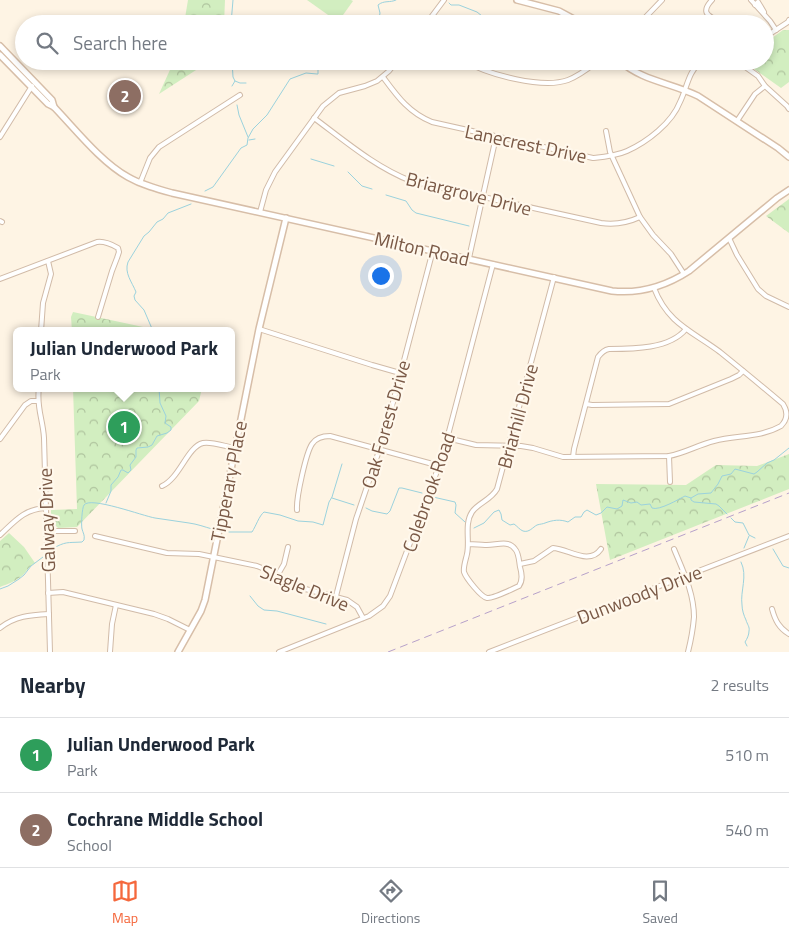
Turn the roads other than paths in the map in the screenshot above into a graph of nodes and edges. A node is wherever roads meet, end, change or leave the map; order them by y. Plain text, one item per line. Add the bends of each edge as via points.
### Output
1 (444, 0) edge
2 (517, 0) edge
3 (662, 0) edge
4 (712, 0) edge
5 (751, 0) edge
6 (527, 1) edge
7 (433, 15) edge
8 (566, 15) edge
9 (648, 15) edge
10 (708, 15) edge
11 (765, 15) edge
12 (788, 21) edge
13 (774, 27) edge
14 (776, 30) joint
15 (0, 46) edge
16 (0, 54) edge
17 (15, 64) edge
18 (15, 68) edge
19 (17, 70) edge
20 (20, 70) edge
21 (389, 70) edge
22 (485, 70) edge
23 (586, 70) edge
24 (634, 70) edge
25 (692, 70) edge
26 (750, 70) edge
27 (383, 77) junction
28 (33, 85) junction
29 (765, 86) junction
30 (685, 90) junction
31 (240, 95) dead end
32 (789, 109) edge
33 (314, 118) junction
34 (737, 121) junction
35 (606, 131) dead end
36 (0, 137) edge
37 (496, 137) junction
38 (611, 155) junction
39 (789, 157) edge
40 (140, 183) junction
41 (789, 190) edge
42 (482, 197) junction
43 (260, 212) junction
44 (640, 217) junction
45 (286, 218) junction
46 (729, 238) junction
47 (433, 250) junction
48 (469, 258) junction
49 (48, 261) junction
50 (493, 264) junction
51 (684, 274) junction
52 (554, 277) junction
53 (0, 278) edge
54 (654, 288) junction
55 (789, 307) edge
56 (98, 318) dead end
57 (40, 327) edge
58 (259, 329) junction
59 (686, 330) junction
60 (744, 371) junction
61 (400, 372) junction
62 (39, 392) edge
63 (38, 400) junction
64 (586, 404) junction
65 (448, 438) junction
66 (0, 439) edge
67 (509, 446) junction
68 (235, 448) junction
69 (380, 450) junction
70 (669, 456) junction
71 (574, 457) junction
72 (440, 466) junction
73 (670, 482) dead end
74 (162, 486) dead end
75 (46, 508) junction
76 (297, 510) dead end
77 (47, 531) junction
78 (75, 531) dead end
79 (0, 535) edge
80 (94, 536) dead end
81 (789, 536) edge
82 (469, 544) junction
83 (288, 547) dead end
84 (601, 549) dead end
85 (674, 549) dead end
86 (213, 557) junction
87 (520, 564) junction
88 (277, 576) junction
89 (685, 576) junction
90 (48, 592) junction
91 (336, 596) junction
92 (116, 605) junction
93 (772, 609) dead end
94 (49, 614) junction
95 (363, 618) junction
96 (0, 628) edge
97 (190, 630) junction
98 (789, 634) edge
99 (50, 652) edge
100 (110, 652) edge
101 (178, 652) edge
102 (279, 652) edge
103 (489, 652) edge
104 (688, 652) edge

1 - 7 street
2 - 6 street
3 - 9 street
4 - 10 street via 705,11
5 - 11 street
6 - 8 street
12 - 14 street
13 - 14 street
15 - 17 street, Milton Road
16 - 18 street, Milton Road
19 - 28 street, Milton Road
20 - 28 street, Milton Road
21 - 27 street
22 - 23 street via 549,83 569,80
24 - 30 street
25 - 30 street, Lanecrest Drive
26 - 29 street
27 - 33 street via 339,93
27 - 37 street, Lanecrest Drive via 402,102 418,116
28 - 36 street
28 - 40 street, Milton Road via 52,100 54,107 106,161
29 - 32 street
29 - 34 street via 755,94
30 - 34 street
30 - 38 street, Lanecrest Drive via 674,115 660,129 627,151
31 - 40 street via 159,147 150,158
33 - 42 street, Briargrove Drive via 398,176
33 - 43 street via 275,172
34 - 39 street
35 - 38 street
37 - 38 street, Lanecrest Drive via 590,158
37 - 42 street
38 - 44 street
40 - 43 street, Milton Road
41 - 46 street, Milton Road
42 - 44 street, Briargrove Drive via 601,223 623,223
42 - 48 street
43 - 45 street, Milton Road
44 - 51 street
45 - 47 street, Milton Road
45 - 58 street, Tipperary Place
46 - 51 street, Milton Road
46 - 55 street via 758,288 766,296
47 - 48 street, Milton Road
47 - 61 street, Oak Forest Drive
48 - 50 street, Milton Road
49 - 53 street
49 - 56 street via 97,242 118,248
49 - 57 street via 50,274
50 - 52 street, Milton Road
50 - 65 street, Colebrook Road
51 - 54 street, Milton Road
52 - 54 street, Milton Road via 620,292
52 - 67 street, Briarhill Drive
54 - 59 street via 669,314
58 - 61 street
58 - 68 street, Tipperary Place
59 - 60 street
59 - 64 street via 680,336 659,344 603,352 598,357
60 - 64 street via 669,404
60 - 70 street via 785,406 787,416 784,423 779,428 754,436 716,440
61 - 69 street, Oak Forest Drive
62 - 63 street, Galway Drive
63 - 66 street via 25,405
63 - 75 street, Galway Drive via 44,431
64 - 71 street
65 - 67 street via 476,445
65 - 72 street, Colebrook Road
67 - 71 street
67 - 82 street, Briarhill Drive via 496,492 471,514
68 - 74 street via 200,444 172,479
68 - 86 street, Tipperary Place
69 - 72 street
69 - 76 street via 330,436 319,438 312,444 308,456
69 - 91 street, Oak Forest Drive via 356,519
70 - 71 street
70 - 73 street
72 - 95 street, Colebrook Road via 390,596 380,610
75 - 77 street, Galway Drive
75 - 79 street via 22,514
77 - 78 street
77 - 90 street, Galway Drive
80 - 86 street, Slagle Drive via 167,553
81 - 89 street, Dunwoody Drive
82 - 87 street via 509,544 516,550
82 - 87 street, Briarhill Drive via 464,572 486,598 519,586 522,580
83 - 88 street
84 - 87 street via 590,557 553,548 534,561
85 - 89 street
86 - 88 street, Slagle Drive via 257,566
86 - 97 street, Tipperary Place via 204,605
88 - 91 street, Slagle Drive via 294,586
89 - 103 street, Dunwoody Drive
89 - 104 street via 694,613
90 - 92 street via 63,592
90 - 94 street, Galway Drive
91 - 95 street, Slagle Drive via 352,602
92 - 97 street via 159,615
92 - 100 street
93 - 98 street via 777,623
94 - 96 street via 19,617
94 - 99 street, Galway Drive
95 - 102 street, Colebrook Road
97 - 101 street, Tipperary Place

